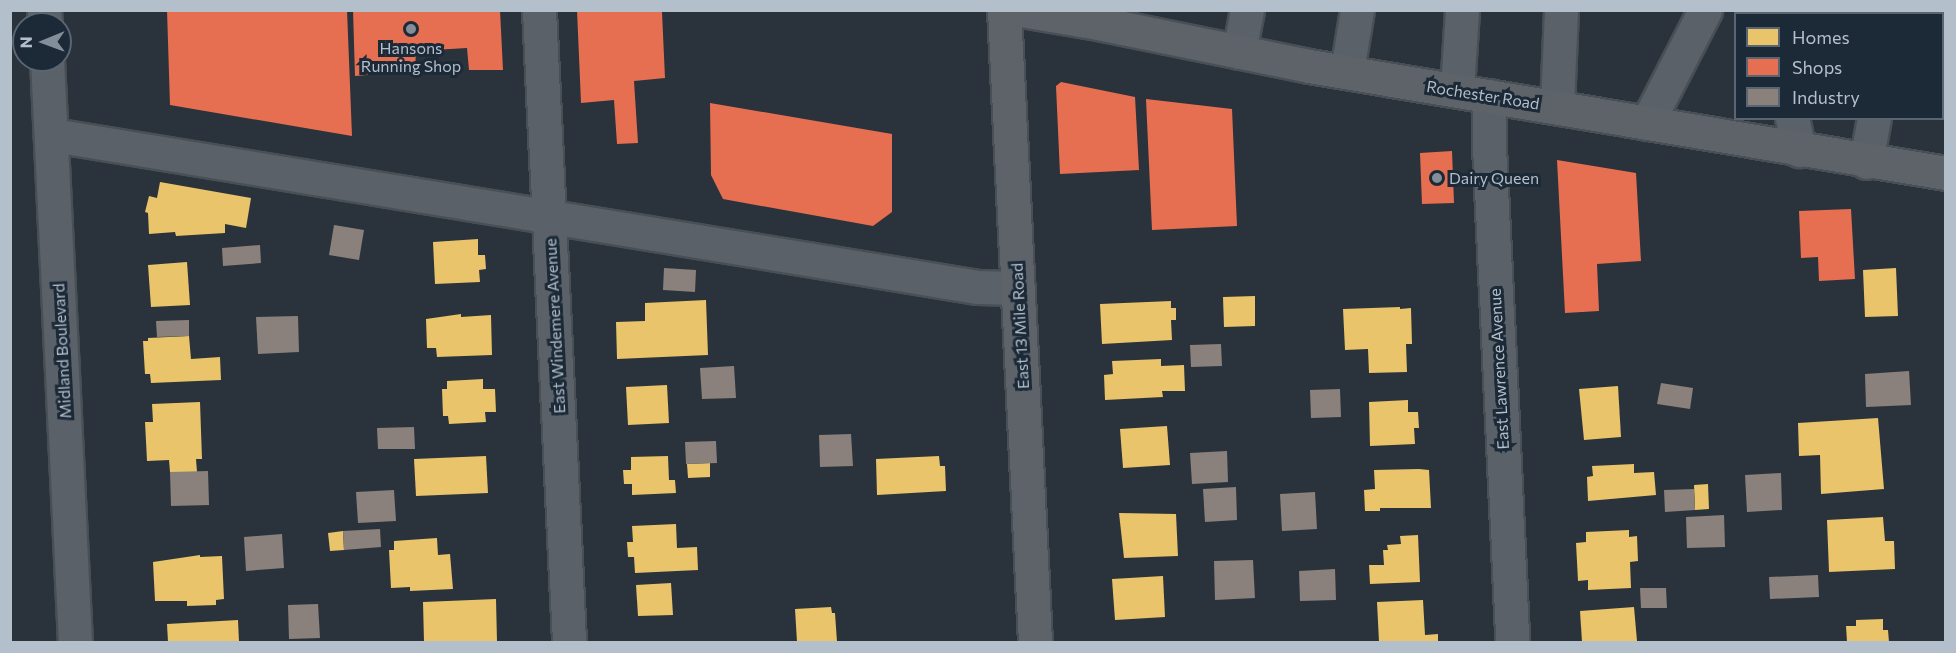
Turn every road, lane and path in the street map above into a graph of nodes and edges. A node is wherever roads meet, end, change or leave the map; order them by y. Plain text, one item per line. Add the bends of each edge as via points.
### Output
1 (539, 10) edge
2 (1004, 10) edge
3 (1021, 10) edge
4 (1247, 10) edge
5 (1357, 10) edge
6 (1462, 10) edge
7 (1561, 10) edge
8 (1705, 10) edge
9 (1239, 52) junction
10 (1347, 71) junction
11 (48, 72) edge
12 (1457, 90) junction
13 (1489, 96) junction
14 (1557, 106) junction
15 (1792, 120) edge
16 (1874, 120) edge
17 (1647, 123) junction
18 (53, 135) junction
19 (1799, 150) junction
20 (1866, 162) junction
21 (1946, 173) edge
22 (550, 216) junction
23 (1018, 288) junction
24 (75, 642) edge
25 (569, 642) edge
26 (1035, 642) edge
27 (1512, 642) edge

1 - 22 street, East Windemere Avenue
2 - 23 main road, East 13 Mile Road
3 - 9 main road, Rochester Road
4 - 9 street
5 - 10 street
6 - 12 street
7 - 14 street
8 - 17 street
9 - 10 main road, Rochester Road
10 - 12 main road, Rochester Road
11 - 18 street, Midland Boulevard
12 - 13 main road, Rochester Road
13 - 14 main road, Rochester Road
13 - 27 street, East Lawrence Avenue
14 - 17 main road, Rochester Road
15 - 19 street
16 - 20 street
17 - 19 main road, Rochester Road
18 - 22 street
18 - 24 street, Midland Boulevard
19 - 20 main road, Rochester Road
20 - 21 main road, Rochester Road
22 - 23 street via 977,287
22 - 25 street, East Windemere Avenue
23 - 26 main road, East 13 Mile Road

